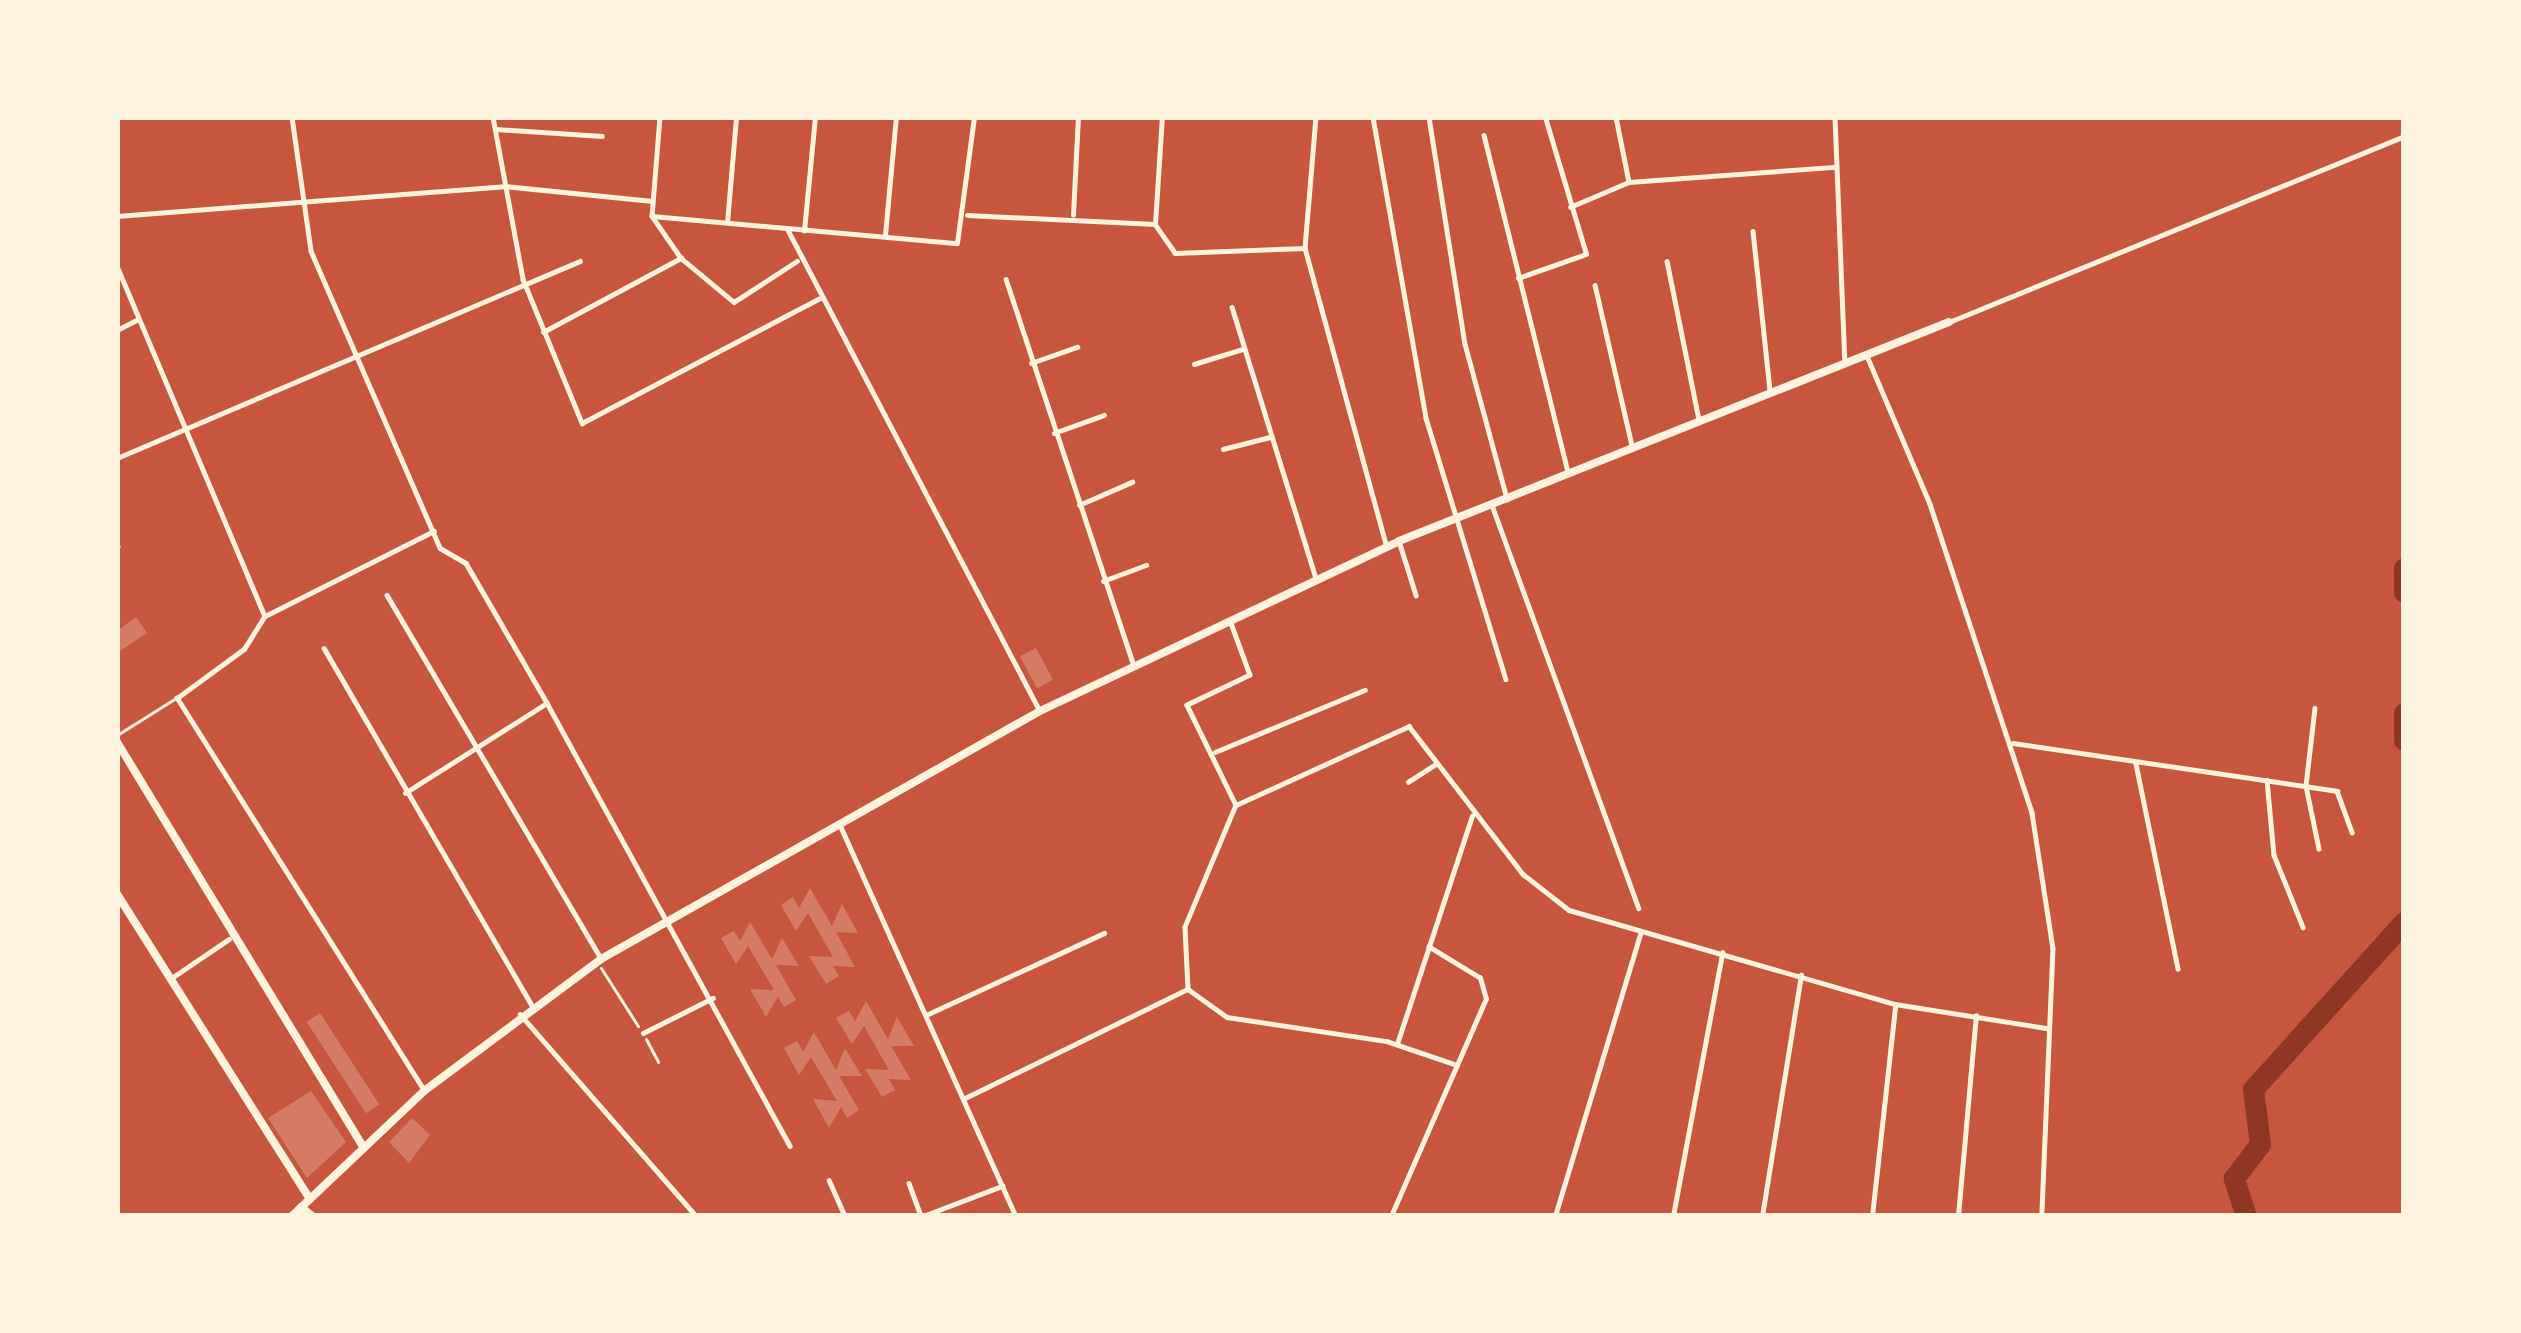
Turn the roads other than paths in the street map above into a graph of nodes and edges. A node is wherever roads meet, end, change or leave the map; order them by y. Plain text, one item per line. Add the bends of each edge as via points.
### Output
1 (292, 117) edge
2 (493, 117) edge
3 (660, 117) edge
4 (736, 117) edge
5 (815, 117) edge
6 (896, 117) edge
7 (974, 117) edge
8 (1078, 117) edge
9 (1162, 117) edge
10 (1316, 117) edge
11 (1372, 117) edge
12 (1429, 117) edge
13 (1545, 117) edge
14 (1616, 117) edge
15 (1835, 117) edge
16 (496, 129) junction
17 (1484, 135) dead end
18 (602, 136) dead end
19 (2404, 136) edge
20 (1834, 166) junction
21 (1629, 182) junction
22 (504, 186) junction
23 (652, 201) junction
24 (1570, 207) junction
25 (302, 209) junction
26 (965, 214) junction
27 (1073, 214) junction
28 (117, 215) edge
29 (652, 216) junction
30 (727, 223) junction
31 (1155, 224) junction
32 (788, 230) junction
33 (804, 231) junction
34 (1753, 231) dead end
35 (885, 235) junction
36 (1305, 248) junction
37 (681, 259) junction
38 (799, 260) junction
39 (580, 261) dead end
40 (1667, 261) dead end
41 (117, 266) edge
42 (1518, 278) junction
43 (523, 279) junction
44 (1006, 279) dead end
45 (1595, 285) dead end
46 (820, 298) junction
47 (1232, 308) dead end
48 (137, 320) junction
49 (1949, 322) joint
50 (117, 330) edge
51 (542, 332) junction
52 (1077, 346) dead end
53 (1244, 349) junction
54 (352, 352) junction
55 (1867, 356) junction
56 (1031, 363) junction
57 (1194, 364) dead end
58 (1846, 364) junction
59 (1770, 391) junction
60 (1104, 415) dead end
61 (1699, 419) junction
62 (185, 432) junction
63 (1054, 433) junction
64 (1270, 437) junction
65 (1223, 448) dead end
66 (1633, 449) junction
67 (117, 458) edge
68 (1568, 476) junction
69 (1132, 482) dead end
70 (1508, 500) junction
71 (1079, 505) junction
72 (1492, 506) junction
73 (1451, 520) junction
74 (434, 531) junction
75 (1399, 541) junction
76 (1387, 547) junction
77 (1146, 565) dead end
78 (1316, 578) junction
79 (1103, 581) junction
80 (387, 595) dead end
81 (1416, 596) dead end
82 (265, 616) junction
83 (1228, 618) junction
84 (324, 648) dead end
85 (1133, 662) junction
86 (1506, 679) dead end
87 (1365, 690) dead end
88 (177, 698) junction
89 (547, 703) junction
90 (2315, 708) dead end
91 (1040, 711) junction
92 (117, 738) edge
93 (2011, 742) junction
94 (477, 748) junction
95 (1213, 753) junction
96 (2136, 764) junction
97 (1434, 765) junction
98 (2267, 780) junction
99 (1408, 782) dead end
100 (2306, 786) junction
101 (405, 793) junction
102 (1236, 805) junction
103 (1472, 816) junction
104 (838, 822) junction
105 (2352, 832) dead end
106 (2319, 849) dead end
107 (117, 894) edge
108 (1640, 908) dead end
109 (670, 917) junction
110 (2303, 927) dead end
111 (1103, 933) dead end
112 (1640, 933) junction
113 (229, 939) junction
114 (1430, 947) junction
115 (1722, 953) junction
116 (599, 960) junction
117 (2177, 969) dead end
118 (1801, 975) junction
119 (170, 979) junction
120 (1188, 989) junction
121 (713, 998) junction
122 (1895, 1004) junction
123 (532, 1006) junction
124 (520, 1014) junction
125 (926, 1016) junction
126 (1976, 1016) junction
127 (2048, 1028) junction
128 (644, 1033) road end
129 (1397, 1044) junction
130 (1457, 1065) junction
131 (424, 1091) junction
132 (963, 1099) junction
133 (790, 1146) dead end
134 (364, 1148) junction
135 (829, 1180) dead end
136 (909, 1183) dead end
137 (1002, 1186) junction
138 (310, 1199) junction
139 (301, 1207) junction
140 (292, 1216) edge
141 (312, 1216) edge
142 (696, 1216) edge
143 (844, 1216) edge
144 (922, 1216) edge
145 (1016, 1216) edge
146 (1391, 1216) edge
147 (1555, 1216) edge
148 (1672, 1216) edge
149 (1762, 1216) edge
150 (1872, 1216) edge
151 (1958, 1216) edge
152 (2042, 1216) edge

1 - 25 street
2 - 16 street
3 - 23 street
4 - 30 street
5 - 33 street
6 - 35 street
7 - 26 street
8 - 27 street
9 - 31 street
10 - 36 street
11 - 73 street via 1379,198
12 - 70 street via 1465,344
13 - 24 street
14 - 21 street
15 - 20 street
16 - 18 street
16 - 22 street
17 - 42 street
19 - 49 street
20 - 21 street
20 - 58 street
21 - 24 street
22 - 23 street
22 - 25 street
22 - 43 street
23 - 29 street
24 - 42 street via 1586,254
25 - 28 street
25 - 54 street
26 - 27 street
26 - 35 street via 957,243
27 - 31 street
29 - 30 street
29 - 37 street
30 - 32 street
31 - 36 street via 1175,253
32 - 33 street
32 - 38 street
33 - 35 street
34 - 59 street
36 - 76 street
37 - 38 street via 734,302
37 - 51 street
38 - 46 street
39 - 43 street
40 - 61 street
41 - 48 street
42 - 68 street
43 - 51 street
43 - 54 street
44 - 56 street
45 - 66 street
46 - 51 street via 582,423
46 - 91 street
47 - 53 street
48 - 50 street
48 - 62 street
49 - 55 main road
52 - 56 street
53 - 57 street
53 - 64 street
54 - 62 street
54 - 74 street
55 - 58 main road
55 - 93 street
56 - 63 street
58 - 59 main road
59 - 61 main road
60 - 63 street
61 - 66 main road
62 - 67 street
62 - 82 street
63 - 71 street
64 - 65 street
64 - 78 street
66 - 68 main road
68 - 70 main road
69 - 71 street
70 - 72 main road
71 - 79 street
72 - 73 main road
72 - 108 street
73 - 75 main road
73 - 86 street
74 - 82 street
74 - 89 street
75 - 76 main road
75 - 81 street
76 - 78 main road
77 - 79 street
78 - 83 main road
79 - 85 street
80 - 94 street
82 - 88 street via 244,649
83 - 85 main road
83 - 95 street via 1250,675 1186,705
84 - 101 street
85 - 91 main road
87 - 95 street
88 - 92 lane
88 - 131 street
89 - 94 street
89 - 109 street
90 - 100 street
91 - 104 main road
92 - 113 main road
93 - 96 street
93 - 127 street via 2049,905
94 - 101 street
94 - 116 street
95 - 102 street
96 - 98 street
96 - 117 street
97 - 99 street
97 - 102 street via 1404,727
97 - 103 street
98 - 100 street
98 - 110 street via 2274,854
100 - 105 street via 2341,794
100 - 106 street
101 - 123 street
102 - 120 street via 1185,927
103 - 112 street via 1554,900
103 - 114 street
104 - 109 main road
104 - 125 street
107 - 119 main road
109 - 116 main road
109 - 121 street
111 - 125 street
112 - 115 street
112 - 147 street
113 - 119 street
113 - 134 main road
114 - 129 street
114 - 130 street via 1486,989
115 - 118 street
115 - 148 street
116 - 123 main road
118 - 122 street
118 - 149 street
119 - 138 main road
120 - 129 street via 1206,1009
120 - 132 street
121 - 128 street
121 - 133 street
122 - 126 street
122 - 150 street
123 - 124 main road
124 - 131 main road
124 - 142 street
125 - 132 street
126 - 127 street
126 - 151 street
127 - 152 street
129 - 130 street
130 - 146 street
131 - 134 main road
132 - 137 street
134 - 138 main road
135 - 143 street
136 - 144 street
137 - 144 street
137 - 145 street
138 - 139 main road
139 - 140 main road
139 - 141 main road

